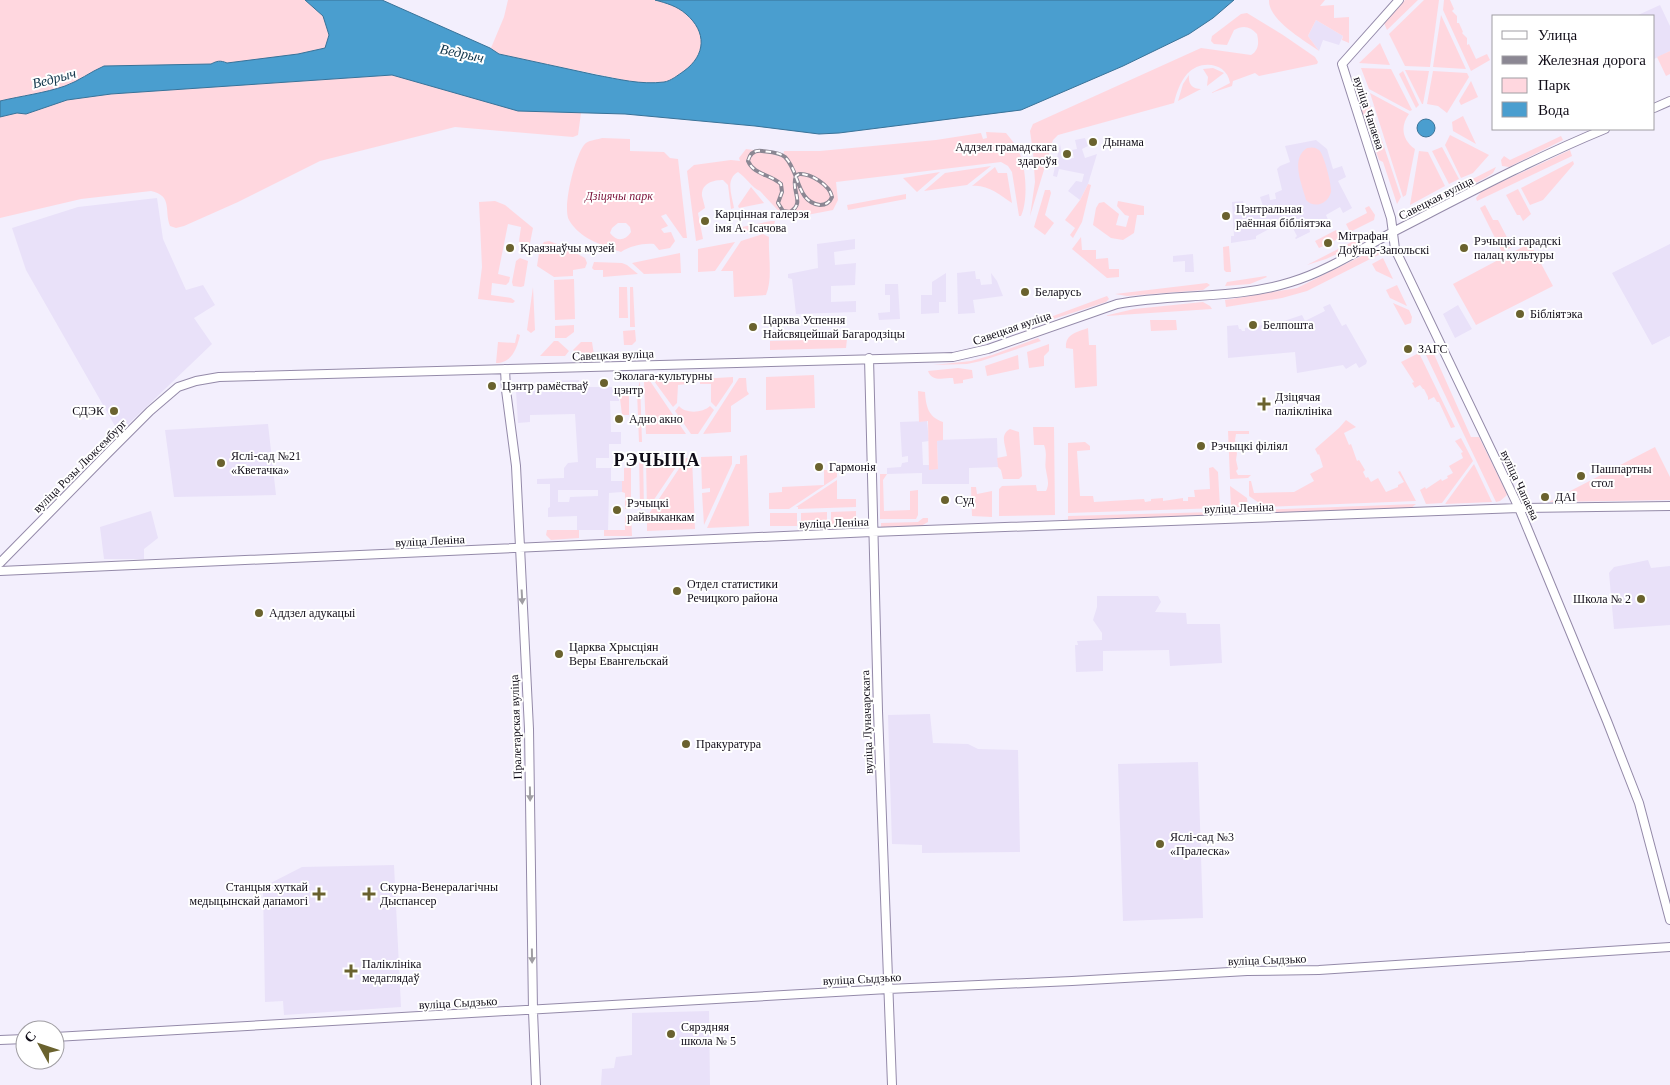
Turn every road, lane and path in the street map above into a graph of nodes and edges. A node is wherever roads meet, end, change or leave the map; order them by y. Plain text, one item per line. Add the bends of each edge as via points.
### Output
1 (1399, 0) edge
2 (1670, 101) edge
3 (1655, 108) edge
4 (1603, 130) edge
5 (1393, 232) junction
6 (869, 358) junction
7 (505, 369) junction
8 (178, 387) joint
9 (1670, 506) edge
10 (1519, 508) junction
11 (872, 532) junction
12 (519, 548) junction
13 (0, 563) edge
14 (0, 571) edge
15 (1670, 920) edge
16 (1670, 947) edge
17 (888, 989) junction
18 (533, 1010) junction
19 (65, 1036) edge
20 (15, 1039) edge
21 (0, 1040) edge
22 (536, 1085) edge
23 (892, 1085) edge

1 - 5 street, вуліца Чапаева via 1342,64
2 - 3 street
4 - 5 street, Савецкая вуліца
5 - 6 street, Савецкая вуліца via 1292,282 1260,290 1117,304 968,355
5 - 10 street, вуліца Чапаева via 1395,249
6 - 7 street, Савецкая вуліца
6 - 11 street, вуліца Луначарскага
7 - 8 street, Савецкая вуліца via 219,377 196,380
7 - 12 street, Пралетарская вуліца via 516,466
8 - 13 street, вуліца Розы Люксембург via 150,411
9 - 10 street, вуліца Леніна
10 - 11 street, вуліца Леніна
10 - 15 street, вуліца Чапаева via 1632,786
11 - 12 street, вуліца Леніна
11 - 17 street, вуліца Луначарскага
12 - 14 street, вуліца Леніна
12 -> 18 street, Пралетарская вуліца via 529,729
16 - 17 street, вуліца Сыдзько via 1319,970
17 - 18 street, вуліца Сыдзько
17 - 23 street, вуліца Луначарскага
18 - 19 street, вуліца Сыдзько
18 - 22 street, Пралетарская вуліца
20 - 21 street

